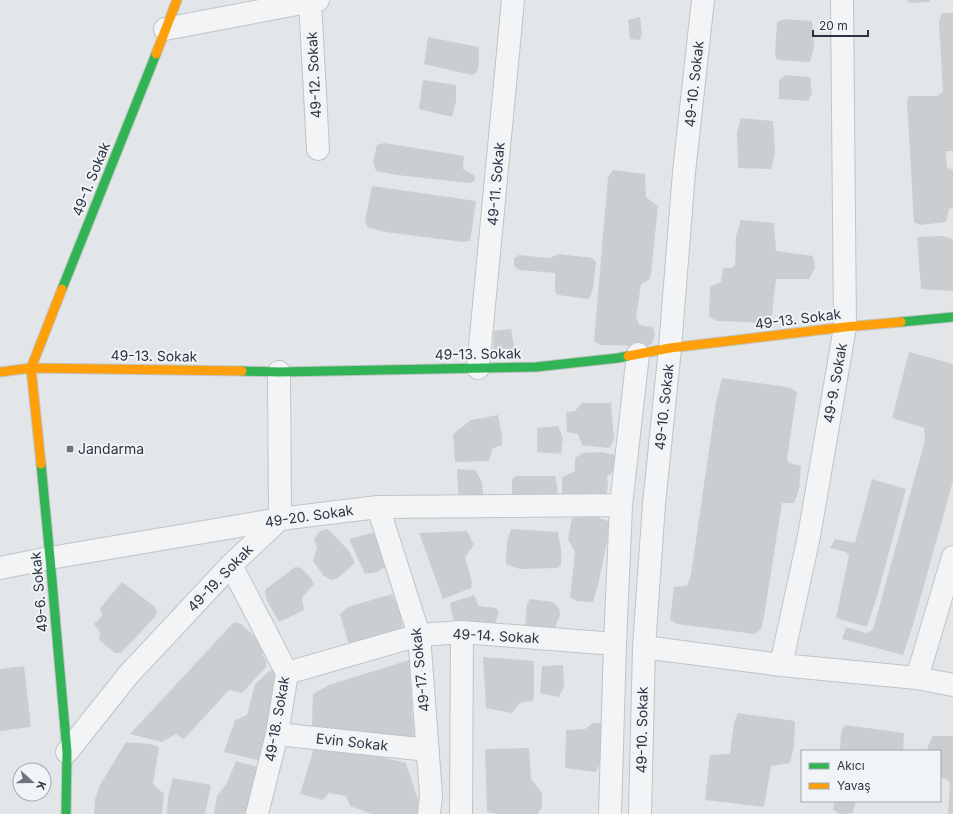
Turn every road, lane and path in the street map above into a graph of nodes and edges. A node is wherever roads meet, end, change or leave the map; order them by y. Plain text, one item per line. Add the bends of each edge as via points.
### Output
1 (177, 0) edge
2 (513, 0) edge
3 (703, 0) edge
4 (842, 0) edge
5 (314, 1) edge
6 (165, 29) junction
7 (318, 149) dead end
8 (953, 317) edge
9 (845, 327) junction
10 (670, 348) junction
11 (638, 354) junction
12 (31, 368) junction
13 (478, 368) junction
14 (0, 372) edge
15 (279, 372) junction
16 (621, 505) junction
17 (378, 507) junction
18 (280, 519) junction
19 (953, 557) edge
20 (50, 558) junction
21 (231, 565) junction
22 (0, 568) edge
23 (462, 632) junction
24 (419, 635) junction
25 (615, 644) junction
26 (644, 647) junction
27 (781, 665) junction
28 (287, 673) junction
29 (917, 678) junction
30 (953, 685) edge
31 (277, 734) junction
32 (428, 750) junction
33 (67, 752) junction
34 (66, 814) edge
35 (257, 814) edge
36 (434, 814) edge
37 (461, 814) edge
38 (610, 814) edge
39 (640, 814) edge

1 - 6 street, 49-1. Sokak
2 - 13 street, 49-11. Sokak
3 - 10 street, 49-10. Sokak via 684,172
4 - 9 street, 49-9. Sokak
5 - 6 street
5 - 7 street, 49-12. Sokak
6 - 12 street, 49-1. Sokak
8 - 9 street, 49-13. Sokak
9 - 10 street, 49-13. Sokak
9 - 27 street, 49-9. Sokak via 809,536
10 - 11 street, 49-13. Sokak
10 - 26 street, 49-10. Sokak via 654,504
11 - 13 street, 49-13. Sokak via 536,367
11 - 16 street, 49-10. Sokak
12 - 14 street, 49-13. Sokak
12 - 15 street, 49-13. Sokak
12 - 20 street, 49-6. Sokak
13 - 15 street, 49-13. Sokak
15 - 18 street
16 - 17 street, 49-20. Sokak
16 - 25 street, 49-10. Sokak
17 - 18 street, 49-20. Sokak
17 - 24 street, 49-17. Sokak
18 - 20 street, 49-20. Sokak
18 - 21 street, 49-19. Sokak
19 - 29 street
20 - 22 street, 49-20. Sokak
20 - 33 street, 49-6. Sokak
21 - 28 street, 49-18. Sokak
21 - 33 street, 49-19. Sokak via 129,674
23 - 24 street, 49-14. Sokak
23 - 25 street, 49-14. Sokak
23 - 37 street
24 - 28 street, 49-14. Sokak
24 - 32 street, 49-17. Sokak
25 - 38 street, 49-10. Sokak
26 - 27 street
26 - 39 street, 49-10. Sokak
27 - 29 street
28 - 31 street, 49-18. Sokak
29 - 30 street
31 - 32 street, Evin Sokak
31 - 35 street, 49-18. Sokak
32 - 36 street, 49-17. Sokak
33 - 34 street, 49-6. Sokak

